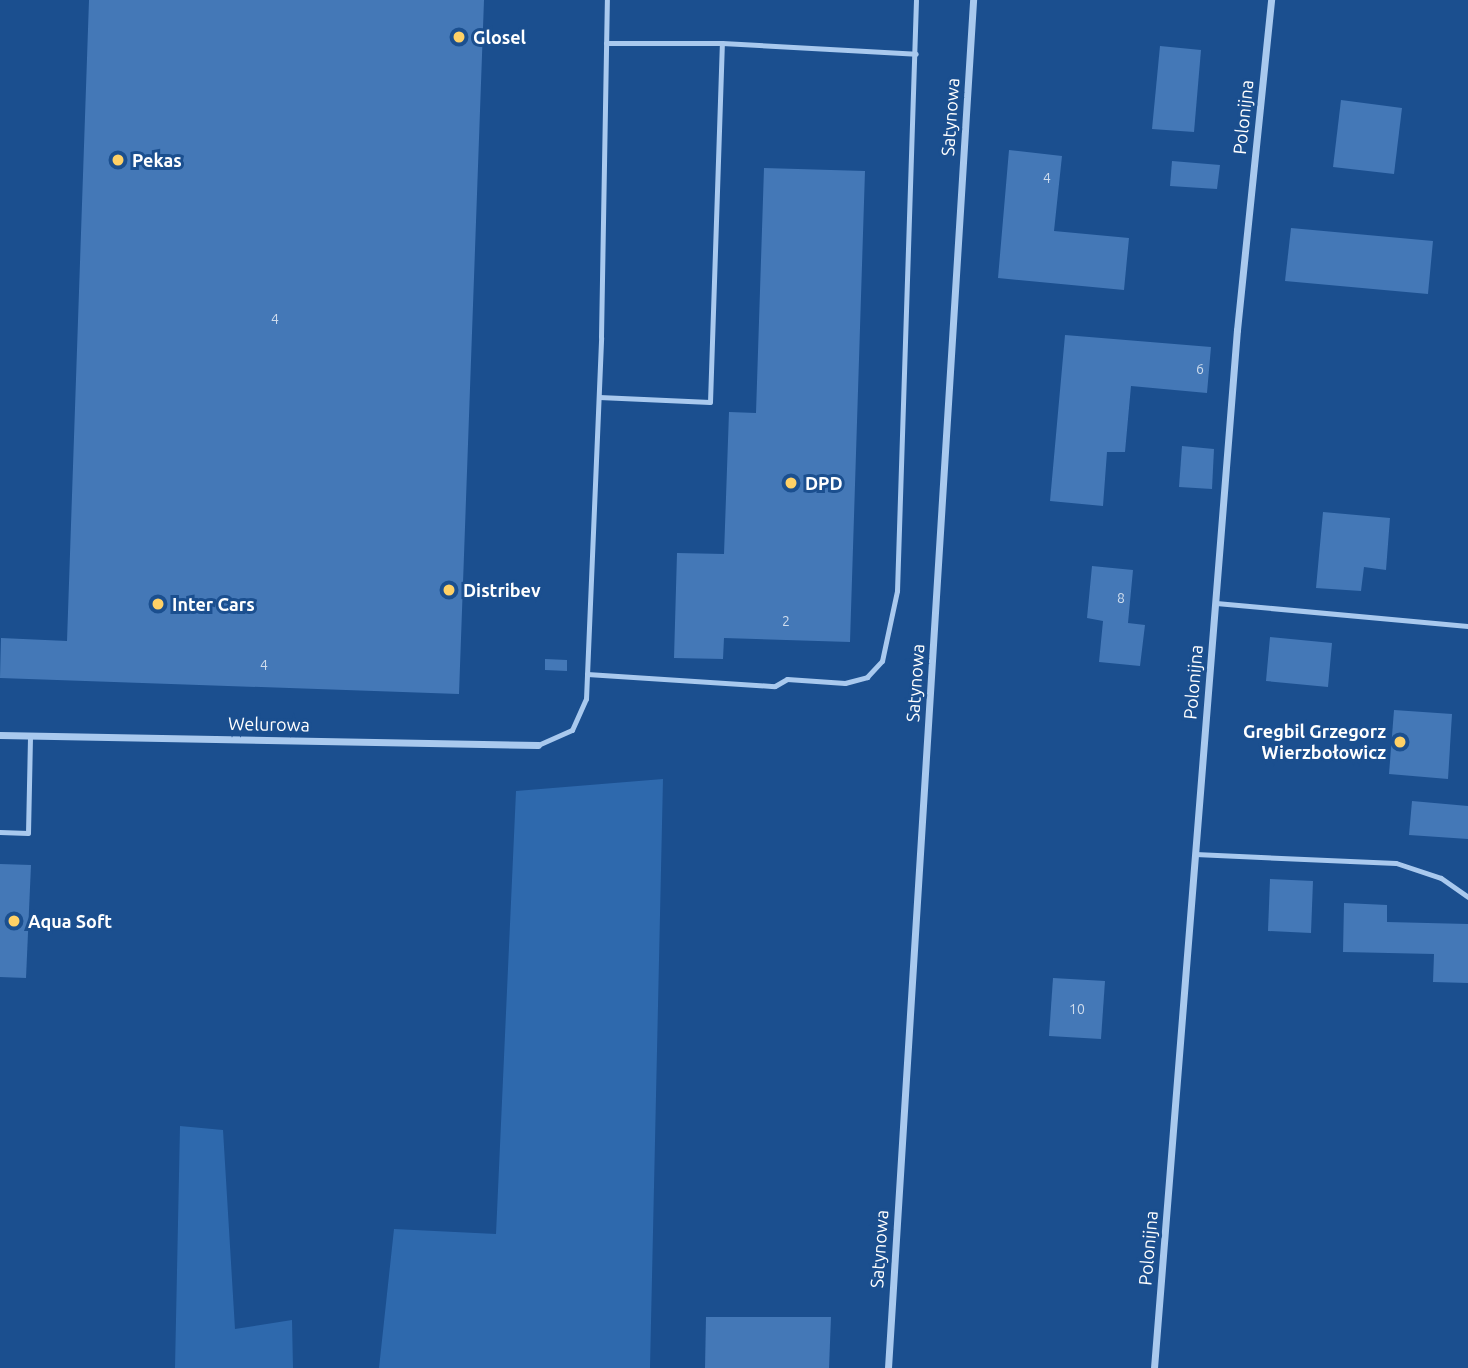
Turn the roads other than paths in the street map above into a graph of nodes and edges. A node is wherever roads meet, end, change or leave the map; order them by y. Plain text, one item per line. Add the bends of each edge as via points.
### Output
1 (607, 0) edge
2 (916, 0) edge
3 (973, 0) edge
4 (1271, 0) edge
5 (606, 43) junction
6 (722, 43) junction
7 (916, 54) junction
8 (598, 397) junction
9 (1216, 603) junction
10 (1468, 626) edge
11 (587, 674) junction
12 (0, 735) edge
13 (30, 735) junction
14 (538, 745) joint
15 (0, 832) edge
16 (1195, 854) junction
17 (1468, 897) edge
18 (888, 1368) edge
19 (1154, 1368) edge

1 - 5 lane
2 - 7 lane
3 - 18 street, Satynowa
4 - 9 street, Polonijna
5 - 6 lane
5 - 8 lane
6 - 7 lane
6 - 8 lane via 710,402
7 - 11 lane via 897,591 882,660 867,677 845,683 787,679 775,686
8 - 11 lane
9 - 10 lane
9 - 16 street, Polonijna
11 - 14 lane via 582,716 572,730
12 - 13 street, Welurowa
13 - 14 street, Welurowa
13 - 15 lane via 28,833
16 - 17 lane via 1396,863 1441,878
16 - 19 street, Polonijna

